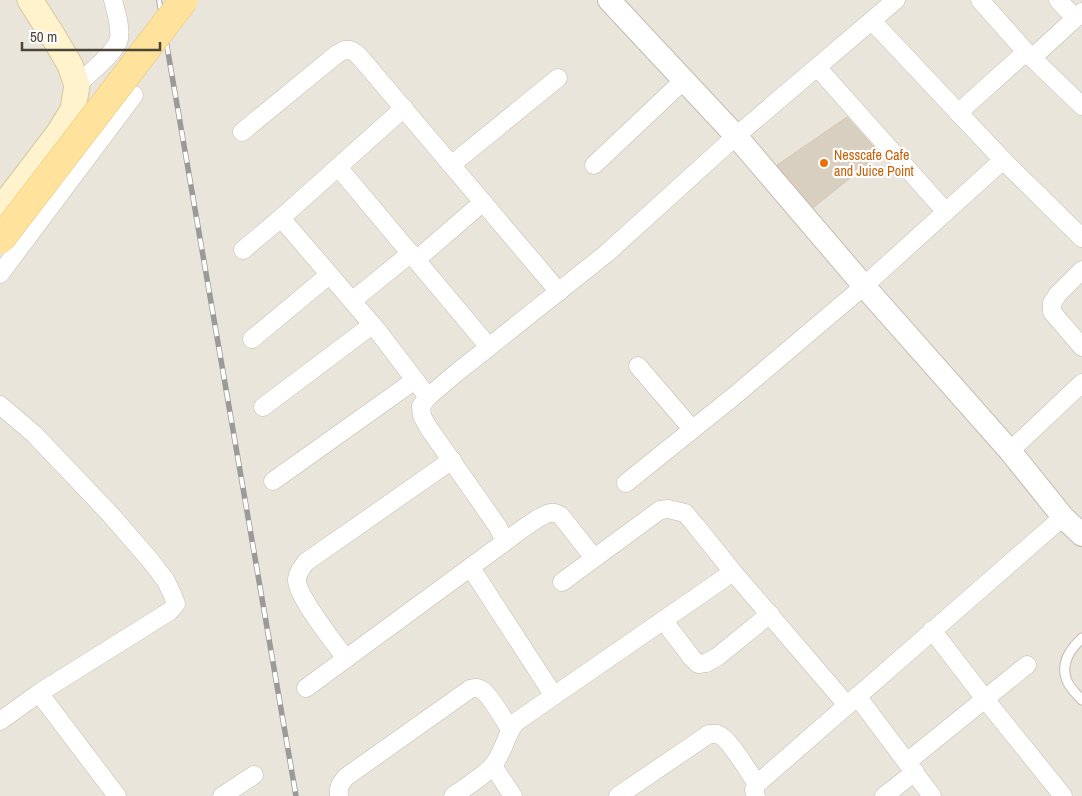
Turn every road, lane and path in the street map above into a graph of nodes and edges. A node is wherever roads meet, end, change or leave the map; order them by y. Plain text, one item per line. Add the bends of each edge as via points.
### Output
1 (30, 0) edge
2 (113, 0) edge
3 (184, 0) edge
4 (609, 0) edge
5 (896, 0) edge
6 (980, 0) edge
7 (1058, 0) edge
8 (1079, 15) edge
9 (872, 21) junction
10 (1029, 55) junction
11 (817, 67) junction
12 (558, 78) dead end
13 (684, 80) junction
14 (77, 85) junction
15 (134, 95) dead end
16 (1082, 106) edge
17 (404, 108) junction
18 (958, 113) junction
19 (242, 132) dead end
20 (736, 136) junction
21 (1003, 160) junction
22 (451, 165) junction
23 (594, 165) dead end
24 (338, 167) junction
25 (483, 202) junction
26 (0, 210) edge
27 (946, 212) junction
28 (281, 218) junction
29 (1082, 238) edge
30 (0, 240) edge
31 (243, 250) dead end
32 (413, 257) junction
33 (1082, 270) edge
34 (0, 274) edge
35 (330, 275) junction
36 (864, 286) junction
37 (559, 292) junction
38 (352, 301) junction
39 (372, 324) junction
40 (252, 339) dead end
41 (489, 347) junction
42 (1082, 347) edge
43 (638, 366) dead end
44 (415, 380) junction
45 (1082, 383) edge
46 (428, 397) junction
47 (0, 405) edge
48 (263, 407) dead end
49 (692, 429) junction
50 (1010, 451) junction
51 (452, 460) junction
52 (274, 481) dead end
53 (626, 483) dead end
54 (1063, 517) junction
55 (1082, 535) edge
56 (502, 544) junction
57 (594, 558) junction
58 (471, 568) junction
59 (733, 572) junction
60 (562, 582) dead end
61 (770, 614) junction
62 (663, 620) junction
63 (932, 630) junction
64 (1082, 638) edge
65 (346, 659) junction
66 (1027, 665) dead end
67 (306, 688) dead end
68 (38, 693) junction
69 (554, 696) junction
70 (985, 699) junction
71 (1082, 700) edge
72 (852, 701) junction
73 (0, 721) edge
74 (510, 729) junction
75 (493, 766) junction
76 (911, 767) junction
77 (254, 775) dead end
78 (756, 790) edge
79 (117, 796) edge
80 (222, 796) edge
81 (339, 796) edge
82 (453, 796) edge
83 (513, 796) edge
84 (618, 796) edge
85 (884, 796) edge
86 (932, 796) edge
87 (1063, 796) edge

1 - 14 main road via 70,65
2 - 14 street via 119,39 114,49
3 - 30 main road, bridge
4 - 13 street
5 - 9 street
6 - 10 street
7 - 8 street
8 - 10 street
9 - 11 street
9 - 18 street
10 - 16 street
10 - 18 street
11 - 20 street
11 - 27 street
12 - 22 street
13 - 20 street
13 - 23 street
14 - 26 main road via 73,110
15 - 34 street
17 - 19 street via 358,55 345,50
17 - 22 street
17 - 24 street
18 - 21 street
20 - 36 street
20 - 37 street
21 - 27 street
21 - 29 street
22 - 25 street
24 - 28 street
24 - 32 street
25 - 32 street
25 - 37 street
27 - 36 street
28 - 31 street
28 - 35 street
32 - 38 street
32 - 41 street
33 - 42 street via 1052,303 1052,312
35 - 38 street
35 - 40 street
36 - 49 street
36 - 50 street
37 - 41 street
38 - 39 street
39 - 44 street
39 - 48 street
41 - 46 street
43 - 49 street
44 - 46 street
44 - 52 street
45 - 50 street
46 - 51 street via 421,406 422,416
47 - 68 street via 34,434 111,515 166,581 176,604 170,612
49 - 53 street
50 - 54 street
51 - 56 street via 498,527
51 - 65 street via 300,569 297,580 300,592
54 - 55 street
54 - 63 street
56 - 57 street via 540,517 556,513
56 - 58 street
57 - 59 street via 660,510 668,509 684,514
57 - 60 street
58 - 65 street
58 - 69 street
59 - 61 street
59 - 62 street
61 - 62 street via 717,657 698,664
61 - 72 street
62 - 69 street
63 - 70 street
63 - 72 street
64 - 71 lane via 1067,656 1065,668 1067,682
65 - 67 street
66 - 70 street
68 - 73 street
68 - 79 street
69 - 74 street
70 - 76 street
70 - 87 street
72 - 76 street
72 - 78 street
74 - 75 street
74 - 81 street via 488,696 476,687 470,689 346,777 338,789
75 - 82 street
75 - 83 street
76 - 85 street
76 - 86 street
77 - 80 street
78 - 84 street via 729,744 723,737 709,734

